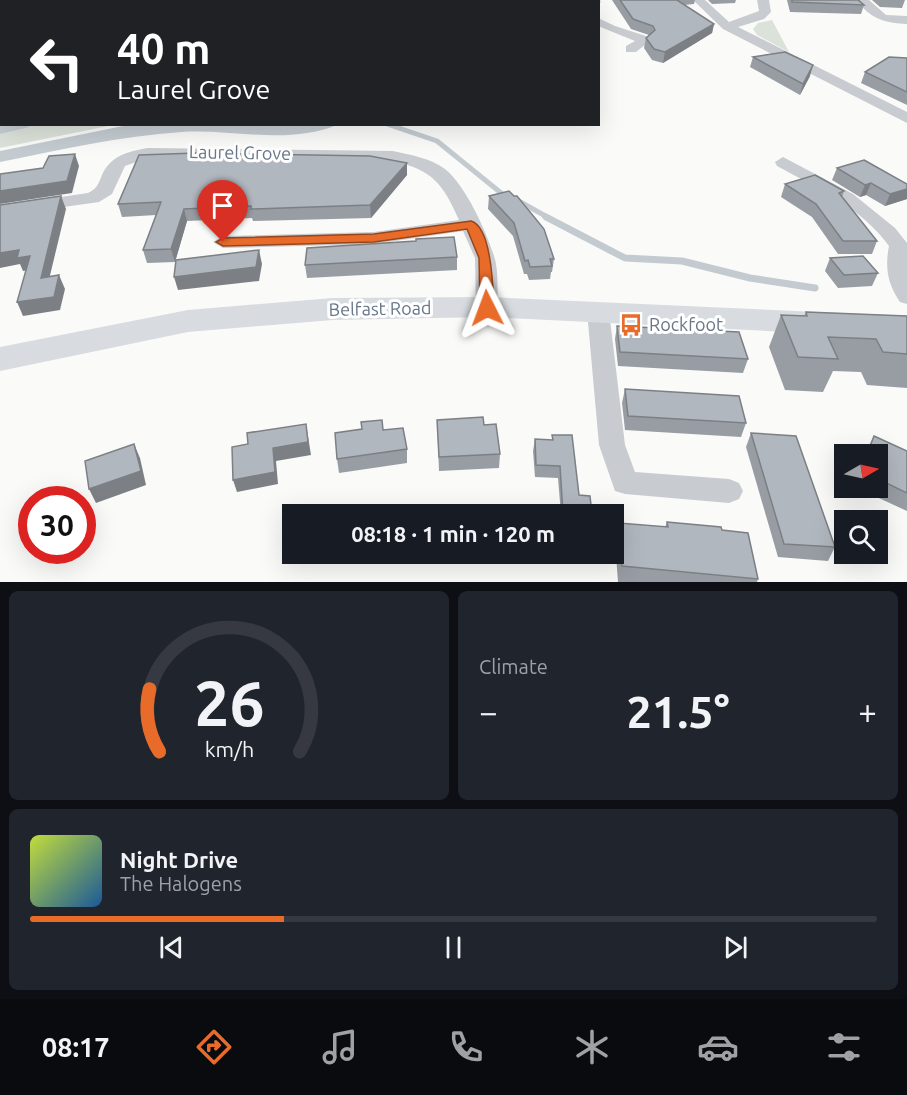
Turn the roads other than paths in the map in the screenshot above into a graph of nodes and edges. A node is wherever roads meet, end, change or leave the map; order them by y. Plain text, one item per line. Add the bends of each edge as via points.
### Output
1 (699, 0) edge
2 (763, 0) edge
3 (864, 0) edge
4 (907, 20) edge
5 (600, 22) edge
6 (727, 26) junction
7 (631, 49) dead end
8 (907, 118) edge
9 (783, 162) dead end
10 (0, 211) edge
11 (471, 224) junction
12 (223, 242) dead end
13 (907, 297) edge
14 (487, 308) junction
15 (598, 311) junction
16 (907, 327) edge
17 (0, 359) edge
18 (729, 491) dead end

1 - 6 street
2 - 6 street via 765,12 760,17
3 - 4 street via 884,20
5 - 7 street via 611,29 650,37
6 - 8 street
9 - 13 street via 888,228 899,246 895,265
10 - 11 street, Laurel Grove via 93,198 106,190 110,172 118,161 147,153 364,153 420,162 438,173 455,191
11 - 12 street via 374,238
11 - 14 street, Laurel Grove via 485,258
14 - 15 highway, Belfast Road
14 - 17 highway, Belfast Road via 333,309 235,316 136,330
15 - 16 highway, Belfast Road
15 - 18 street via 612,445 625,483

